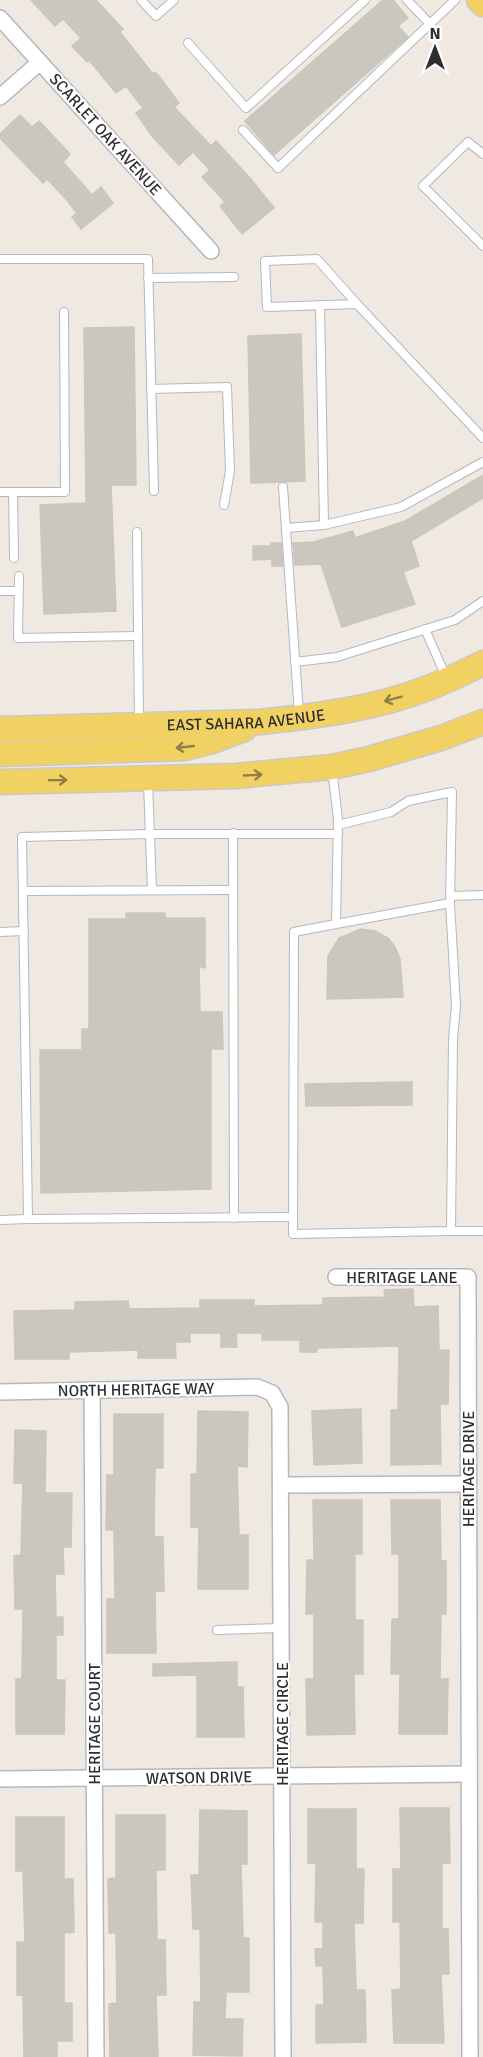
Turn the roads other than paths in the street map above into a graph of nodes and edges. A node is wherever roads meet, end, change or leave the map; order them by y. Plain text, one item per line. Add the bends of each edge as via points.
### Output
1 (141, 0) edge
2 (174, 0) edge
3 (365, 0) edge
4 (408, 0) edge
5 (455, 0) edge
6 (479, 0) edge
7 (483, 4) edge
8 (0, 18) edge
9 (430, 24) junction
10 (188, 44) dead end
11 (40, 62) junction
12 (0, 97) edge
13 (243, 130) dead end
14 (483, 154) edge
15 (483, 246) edge
16 (211, 251) dead end
17 (0, 259) edge
18 (234, 277) dead end
19 (148, 278) junction
20 (357, 304) junction
21 (320, 305) junction
22 (64, 312) dead end
23 (151, 389) junction
24 (483, 438) edge
25 (483, 462) edge
26 (283, 487) dead end
27 (154, 491) dead end
28 (0, 492) edge
29 (13, 492) junction
30 (224, 505) dead end
31 (324, 525) junction
32 (286, 528) junction
33 (137, 532) dead end
34 (14, 558) dead end
35 (19, 576) dead end
36 (0, 591) edge
37 (18, 591) junction
38 (483, 601) edge
39 (425, 629) junction
40 (138, 636) junction
41 (295, 662) junction
42 (483, 663) edge
43 (448, 680) junction
44 (299, 718) junction
45 (260, 722) junction
46 (483, 722) edge
47 (139, 726) junction
48 (0, 729) edge
49 (483, 732) edge
50 (441, 738) junction
51 (0, 754) edge
52 (332, 767) junction
53 (148, 778) junction
54 (0, 782) edge
55 (338, 830) junction
56 (233, 833) junction
57 (150, 834) junction
58 (152, 890) junction
59 (233, 890) junction
60 (23, 891) junction
61 (483, 895) edge
62 (450, 899) junction
63 (336, 924) junction
64 (24, 931) junction
65 (0, 932) edge
66 (294, 1217) junction
67 (234, 1218) junction
68 (0, 1220) edge
69 (28, 1220) junction
70 (451, 1231) junction
71 (483, 1231) edge
72 (468, 1277) joint
73 (336, 1278) dead end
74 (92, 1390) junction
75 (0, 1392) edge
76 (272, 1393) joint
77 (468, 1484) junction
78 (281, 1485) junction
79 (282, 1628) junction
80 (217, 1630) dead end
81 (469, 1774) junction
82 (283, 1776) junction
83 (95, 1778) junction
84 (0, 1779) edge
85 (96, 2057) edge
86 (283, 2057) edge
87 (470, 2057) edge

1 - 2 lane via 156,16
3 - 10 lane via 246,108
4 - 9 lane
5 - 9 lane
6 - 7 main road
8 - 11 street, SCARLET OAK AVENUE
9 - 13 lane via 278,168
11 - 12 street
11 - 16 street, SCARLET OAK AVENUE
14 - 15 lane via 468,142 423,186
17 - 19 lane via 148,259
18 - 19 lane
19 - 23 lane
20 - 21 lane
20 - 21 lane via 317,259 266,261 267,306
20 - 24 lane
21 - 31 lane
22 - 29 lane via 65,492
23 - 27 lane
23 - 30 lane via 227,387 230,471
25 - 31 lane via 400,507
26 - 32 lane
28 - 29 lane
29 - 34 lane
31 - 32 lane
32 - 41 lane
33 - 40 lane
35 - 37 lane
36 - 37 lane
37 - 40 lane via 18,638
38 - 39 lane via 454,620
39 - 41 lane via 337,657
39 - 43 lane
40 - 47 lane
41 - 44 lane
42 - 43 main road, EAST SAHARA AVENUE
43 -> 44 main road, EAST SAHARA AVENUE via 356,709
44 - 45 main road, EAST SAHARA AVENUE
45 - 47 main road, EAST SAHARA AVENUE
45 -> 51 main road via 185,747
46 - 50 main road
47 - 48 main road, EAST SAHARA AVENUE
49 - 50 main road
50 - 52 main road
53 -> 52 main road
52 - 55 lane
54 -> 53 main road
53 - 57 lane
55 - 56 lane
55 - 62 lane via 391,812 408,801 452,792
55 - 63 lane
56 - 57 lane
56 - 59 lane
57 - 58 lane
57 - 60 lane via 22,837
58 - 59 lane
58 - 60 lane
59 - 67 lane
60 - 64 lane
61 - 62 lane
62 - 63 lane
62 - 70 lane via 456,1006
63 - 66 lane via 294,932
64 - 65 lane
64 - 69 lane
66 - 67 lane
66 - 70 lane via 294,1234
67 - 69 lane
68 - 69 lane
70 - 71 lane
72 - 73 street, HERITAGE LANE
72 - 77 street, HERITAGE DRIVE
74 - 75 street, NORTH HERITAGE WAY
74 - 76 street, NORTH HERITAGE WAY via 257,1387
74 - 83 street, HERITAGE COURT
76 - 78 street, HERITAGE CIRCLE via 280,1407
77 - 78 street
77 - 81 street, HERITAGE DRIVE
78 - 79 street, HERITAGE CIRCLE
79 - 80 lane
79 - 82 street, HERITAGE CIRCLE
81 - 82 street, WATSON DRIVE
81 - 87 street, HERITAGE DRIVE
82 - 83 street, WATSON DRIVE
82 - 86 street, HERITAGE CIRCLE
83 - 84 street, WATSON DRIVE
83 - 85 street, HERITAGE COURT

